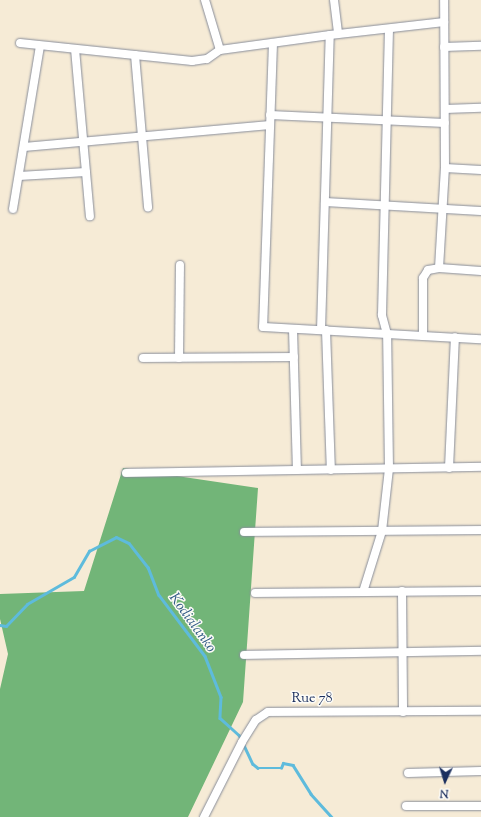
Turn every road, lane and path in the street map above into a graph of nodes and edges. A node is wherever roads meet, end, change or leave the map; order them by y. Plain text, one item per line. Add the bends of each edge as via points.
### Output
1 (205, 0) edge
2 (334, 0) edge
3 (444, 0) edge
4 (444, 22) junction
5 (389, 28) junction
6 (334, 35) junction
7 (20, 43) dead end
8 (273, 43) junction
9 (40, 46) junction
10 (481, 46) edge
11 (444, 47) junction
12 (75, 49) junction
13 (220, 50) junction
14 (135, 55) junction
15 (481, 108) edge
16 (445, 109) junction
17 (270, 115) junction
18 (328, 117) junction
19 (386, 120) junction
20 (445, 123) junction
21 (270, 125) junction
22 (142, 136) junction
23 (83, 142) junction
24 (24, 147) junction
25 (445, 168) junction
26 (481, 170) edge
27 (86, 172) junction
28 (19, 176) junction
29 (325, 202) junction
30 (383, 205) junction
31 (148, 207) dead end
32 (442, 208) junction
33 (13, 209) dead end
34 (481, 211) edge
35 (90, 216) dead end
36 (180, 265) dead end
37 (439, 268) junction
38 (481, 271) edge
39 (293, 329) junction
40 (323, 330) junction
41 (387, 334) junction
42 (423, 336) junction
43 (455, 337) junction
44 (481, 338) edge
45 (294, 357) junction
46 (142, 358) dead end
47 (179, 358) junction
48 (481, 467) edge
49 (449, 468) junction
50 (389, 469) junction
51 (297, 470) junction
52 (331, 470) junction
53 (126, 472) dead end
54 (481, 530) edge
55 (382, 531) junction
56 (244, 532) dead end
57 (481, 590) edge
58 (402, 591) junction
59 (363, 592) junction
60 (255, 593) dead end
61 (481, 651) edge
62 (402, 652) junction
63 (244, 655) dead end
64 (481, 711) edge
65 (403, 712) junction
66 (481, 771) edge
67 (408, 773) dead end
68 (406, 806) dead end
69 (481, 806) edge
70 (204, 817) edge

1 - 13 street
2 - 6 street
3 - 4 street
4 - 5 street
4 - 11 street
5 - 6 street
5 - 19 street
6 - 8 street
6 - 18 street
7 - 9 street
8 - 13 street
8 - 17 street
9 - 12 street
9 - 24 street
10 - 11 street
11 - 16 street
12 - 14 street
12 - 23 street
13 - 14 street via 206,59 192,61
14 - 22 street
15 - 16 street
16 - 20 street
17 - 18 street
17 - 21 street
18 - 19 street
18 - 29 street
19 - 20 street
19 - 30 street
20 - 25 street
21 - 22 street
21 - 39 street via 263,327
22 - 23 street
22 - 31 street
23 - 24 street
23 - 27 street
24 - 28 street
25 - 26 street
25 - 32 street
27 - 28 street
27 - 35 street
28 - 33 street
29 - 30 street
29 - 40 street
30 - 32 street
30 - 41 street via 382,315
32 - 34 street
32 - 37 street
36 - 47 street
37 - 38 street
37 - 42 street via 428,270 423,278
39 - 40 street
39 - 45 street
40 - 41 street
40 - 52 street
41 - 42 street
41 - 50 street
42 - 43 street
43 - 44 street
43 - 49 street
45 - 47 street
45 - 51 street
46 - 47 street
48 - 49 street
49 - 50 street
50 - 52 street
50 - 55 street
51 - 52 street
51 - 53 street
54 - 55 street
55 - 56 street
55 - 59 street
57 - 58 street
58 - 59 street
58 - 62 street
59 - 60 street
61 - 62 street
62 - 63 street
62 - 65 street
64 - 65 street, Rue 78
65 - 70 street, Rue 78 via 268,712 262,715 242,742
66 - 67 street
68 - 69 street

